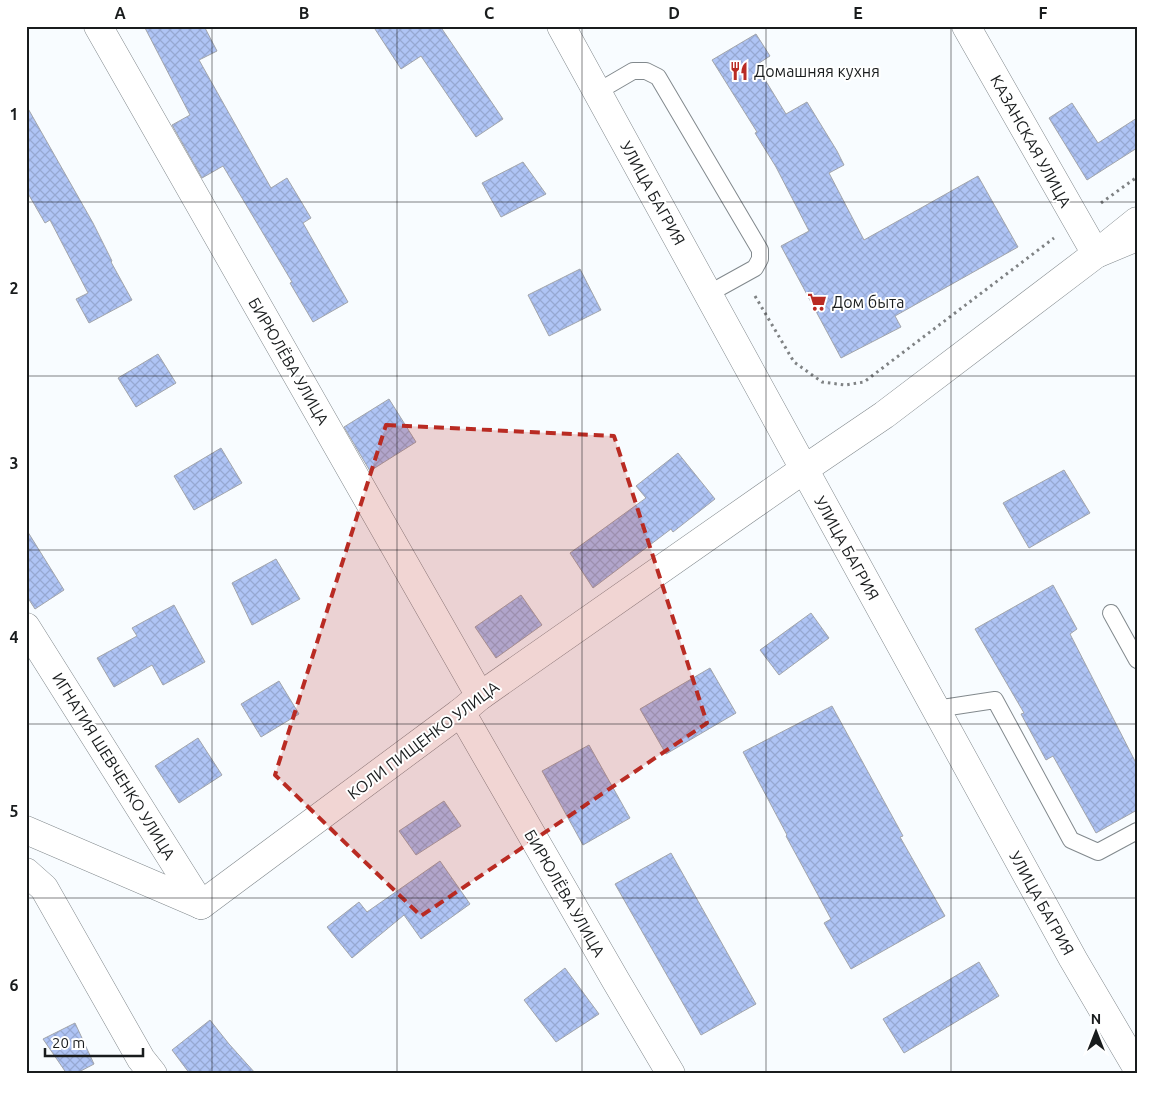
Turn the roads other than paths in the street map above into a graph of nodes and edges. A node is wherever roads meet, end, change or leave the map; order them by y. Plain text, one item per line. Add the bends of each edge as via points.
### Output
1 (98, 26) edge
2 (561, 26) edge
3 (966, 26) edge
4 (598, 92) junction
5 (1137, 221) edge
6 (1137, 237) edge
7 (1096, 254) junction
8 (708, 294) junction
9 (803, 470) junction
10 (1111, 613) dead end
11 (26, 627) edge
12 (1137, 660) edge
13 (470, 704) junction
14 (936, 709) junction
15 (26, 830) edge
16 (1137, 831) edge
17 (26, 872) edge
18 (201, 905) junction
19 (1137, 1068) edge
20 (153, 1074) edge
21 (671, 1074) edge

1 - 13 street, БИРЮЛЁВА УЛИЦА
2 - 4 street, УЛИЦА БАГРИЯ
3 - 7 street, КАЗАНСКАЯ УЛИЦА
4 - 8 street, УЛИЦА БАГРИЯ
4 - 8 lane via 633,71 646,71 658,77 760,250 755,268
5 - 7 street
6 - 7 street
7 - 9 street, КОЛИ ПИЩЕНКО УЛИЦА via 884,416
8 - 9 street, УЛИЦА БАГРИЯ
9 - 13 street, КОЛИ ПИЩЕНКО УЛИЦА
9 - 14 street, УЛИЦА БАГРИЯ
10 - 12 lane
11 - 18 street, ИГНАТИЯ ШЕВЧЕНКО УЛИЦА
13 - 18 street, КОЛИ ПИЩЕНКО УЛИЦА
13 - 21 street, БИРЮЛЁВА УЛИЦА via 611,973
14 - 16 lane via 995,700 1071,840 1098,852
14 - 19 street, УЛИЦА БАГРИЯ via 1072,959
15 - 18 street
17 - 20 street via 44,888 141,1059

